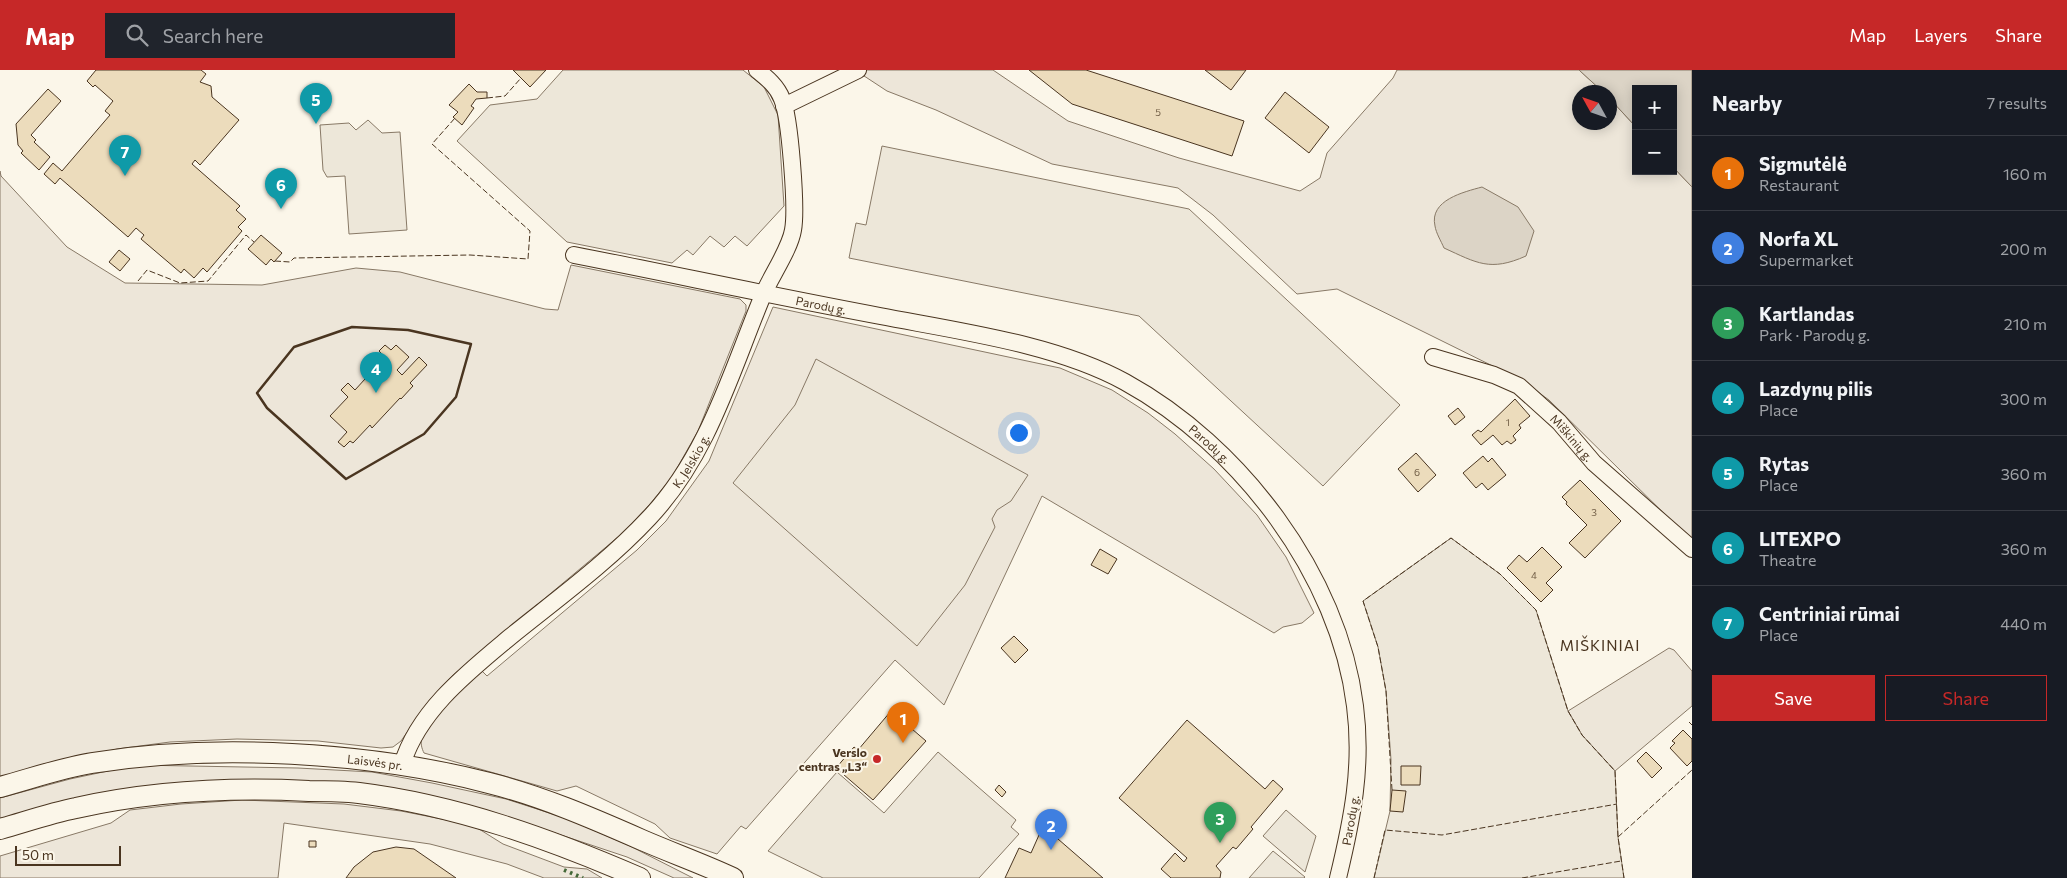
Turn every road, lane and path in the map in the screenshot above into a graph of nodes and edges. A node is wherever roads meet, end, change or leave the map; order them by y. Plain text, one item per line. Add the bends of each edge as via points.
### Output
1 (757, 70) edge
2 (858, 70) edge
3 (784, 106) junction
4 (574, 255) dead end
5 (764, 293) junction
6 (1433, 358) dead end
7 (1692, 549) edge
8 (402, 766) junction
9 (0, 787) edge
10 (0, 829) edge
11 (640, 878) edge
12 (733, 878) edge
13 (1338, 878) edge

1 - 3 street, K. Jelskio g. via 775,88
2 - 3 street
3 - 5 street, K. Jelskio g. via 793,231
4 - 5 street, Parodų g.
5 - 8 street, K. Jelskio g. via 712,424 673,489 620,546 444,697 407,748
5 - 13 street, Parodų g. via 1040,349 1125,382 1202,437 1230,464 1276,517 1296,547 1330,613 1348,669 1355,706 1357,772 1354,813
6 - 7 street, Miškinių g. via 1494,375 1519,386 1559,422 1594,463
8 - 9 main road, Laisvės pr. via 309,755 141,756 90,764
8 - 12 main road, Laisvės pr. via 490,783 549,802
10 - 11 main road via 76,808 175,793 267,789 358,793 499,824 540,837

